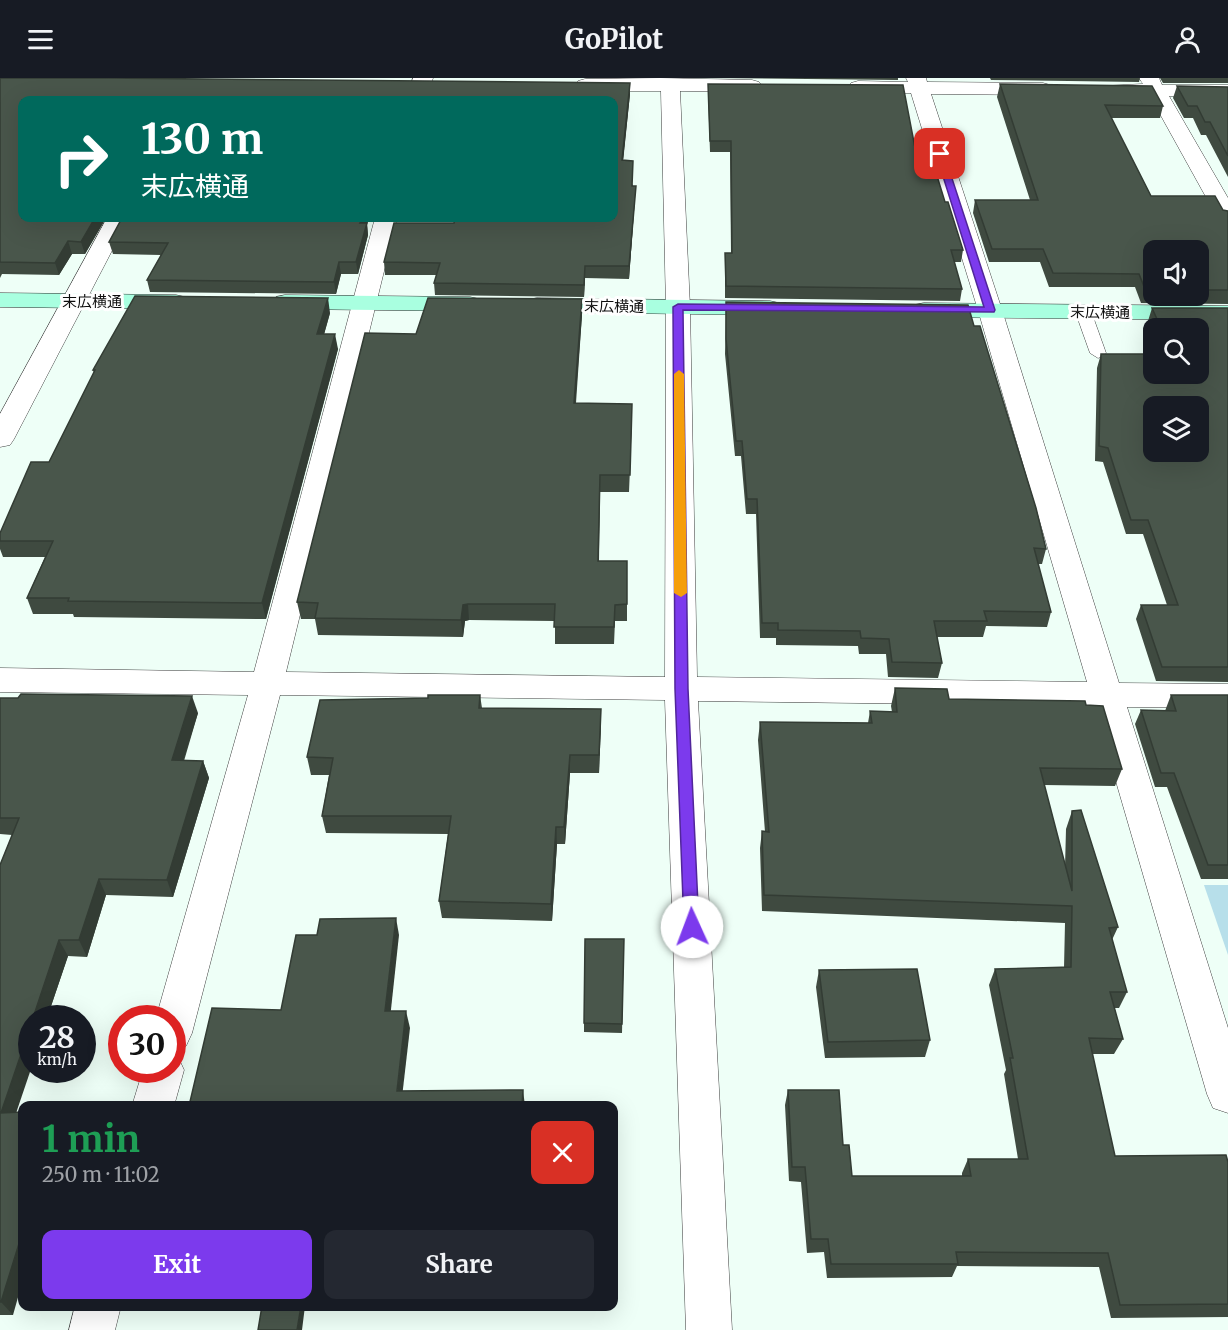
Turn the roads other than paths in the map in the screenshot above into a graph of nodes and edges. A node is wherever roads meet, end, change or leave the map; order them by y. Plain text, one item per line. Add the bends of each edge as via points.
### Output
1 (670, 82) edge
2 (917, 82) edge
3 (398, 84) edge
4 (445, 84) edge
5 (1152, 84) edge
6 (564, 85) edge
7 (765, 86) edge
8 (836, 87) edge
9 (421, 88) edge
10 (1061, 89) edge
11 (1096, 89) edge
12 (1228, 91) edge
13 (1228, 217) edge
14 (116, 222) edge
15 (385, 222) edge
16 (0, 300) edge
17 (73, 301) junction
18 (200, 302) edge
19 (258, 302) edge
20 (363, 303) junction
21 (678, 307) junction
22 (794, 308) edge
23 (898, 309) edge
24 (990, 310) junction
25 (1083, 311) junction
26 (1228, 313) edge
27 (1098, 352) dead end
28 (0, 440) edge
29 (0, 680) edge
30 (267, 684) junction
31 (681, 689) junction
32 (1105, 694) junction
33 (1228, 696) edge
34 (180, 1005) edge
35 (159, 1083) edge
36 (1228, 1094) edge
37 (154, 1101) edge
38 (97, 1311) edge
39 (92, 1330) edge
40 (709, 1330) edge

1 - 6 street
1 - 7 street
1 - 21 street
2 - 8 street
2 - 10 street
2 - 24 street
3 - 9 street
4 - 9 street
5 - 11 street
5 - 12 street
5 - 13 street
14 - 17 street
15 - 20 street
16 - 17 street, 末広横通
17 - 18 street, 末広横通
17 - 28 street
19 - 20 street, 末広横通
20 - 21 street, 末広横通
20 - 30 street
21 - 22 street, 末広横通
21 - 31 street
23 - 24 street, 末広横通
24 - 25 street, 末広横通
24 - 32 street
25 - 26 street, 末広横通
25 - 27 lane
29 - 30 street
30 - 31 street
30 - 34 street
31 - 32 street
31 - 40 street
32 - 33 street
32 - 36 street
35 - 37 street
38 - 39 street

